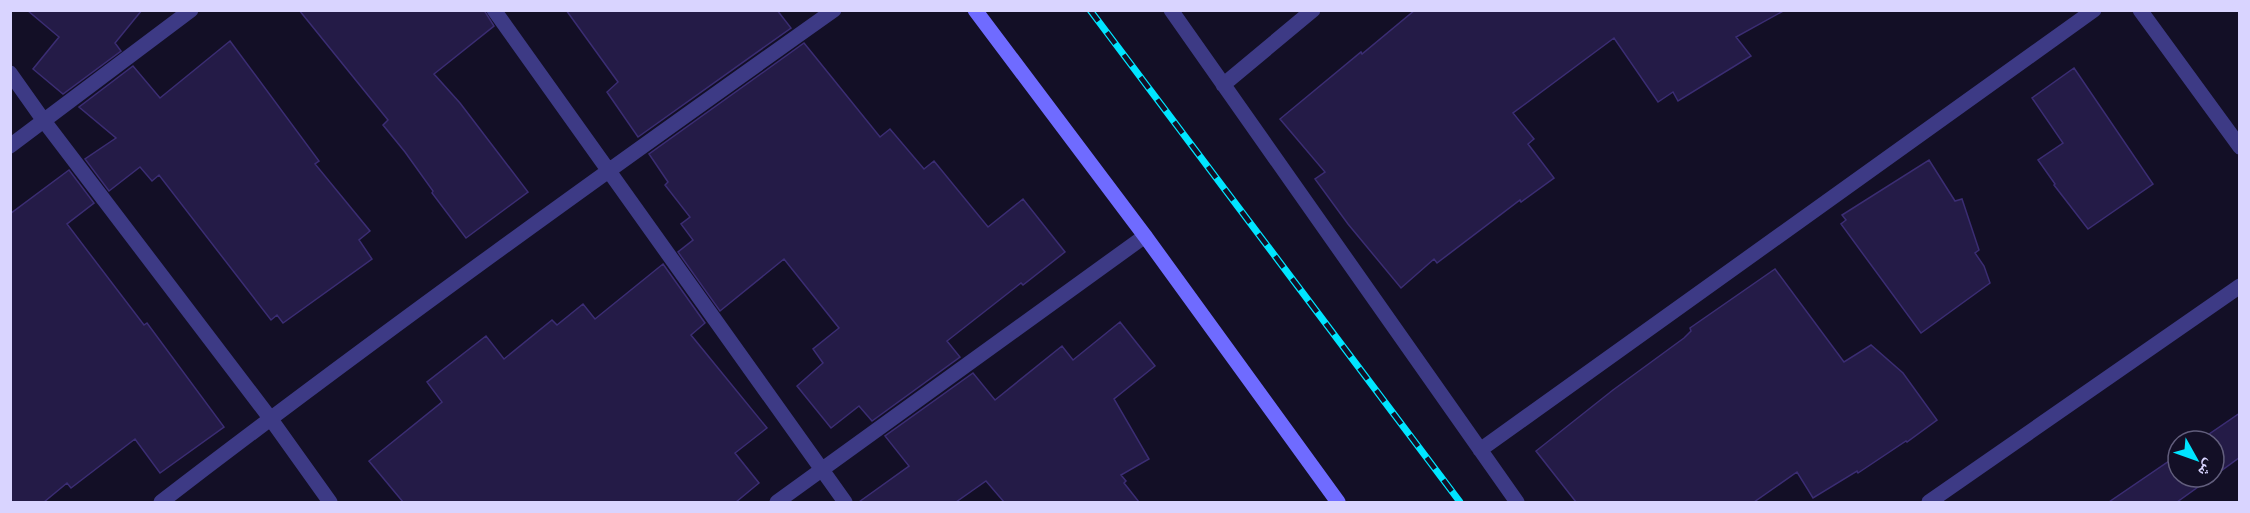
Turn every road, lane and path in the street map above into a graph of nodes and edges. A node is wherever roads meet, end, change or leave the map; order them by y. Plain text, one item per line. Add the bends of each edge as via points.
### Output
1 (191, 10) edge
2 (494, 10) edge
3 (834, 10) edge
4 (975, 10) edge
5 (1171, 10) edge
6 (1313, 10) edge
7 (2094, 10) edge
8 (2140, 10) edge
9 (10, 73) edge
10 (1223, 85) junction
11 (44, 121) junction
12 (10, 146) edge
13 (2240, 147) edge
14 (610, 170) junction
15 (1145, 236) junction
16 (2240, 286) edge
17 (270, 418) junction
18 (1480, 450) junction
19 (823, 470) junction
20 (161, 502) edge
21 (330, 502) edge
22 (777, 502) edge
23 (845, 502) edge
24 (1338, 502) edge
25 (1517, 502) edge
26 (1929, 502) edge

1 - 11 street
2 - 14 street
3 - 14 street
4 - 15 street
5 - 10 street
6 - 10 street
7 - 18 street
8 - 13 street
9 - 11 street
10 - 18 street
11 - 12 street
11 - 17 street
14 - 17 street
14 - 19 street
15 - 19 street
15 - 24 street
16 - 26 street
17 - 20 street
17 - 21 street
18 - 25 street
19 - 22 street
19 - 23 street

